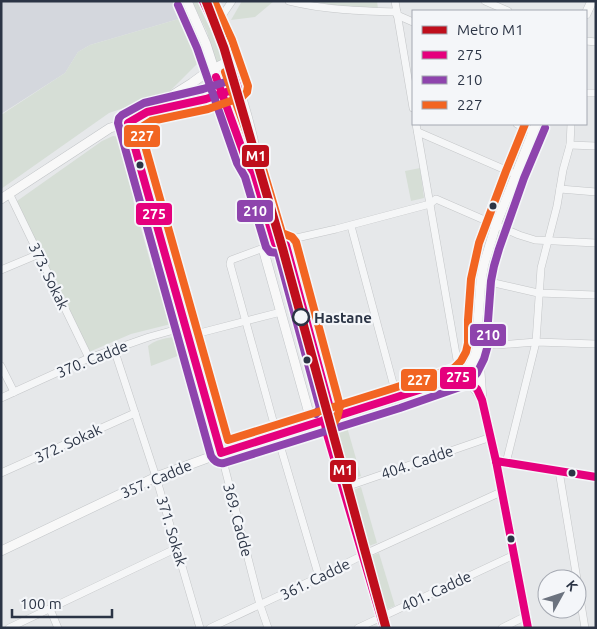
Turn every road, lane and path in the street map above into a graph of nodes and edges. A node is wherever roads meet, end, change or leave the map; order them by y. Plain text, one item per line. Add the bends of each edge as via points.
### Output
1 (187, 1) edge
2 (203, 1) edge
3 (232, 1) edge
4 (289, 1) edge
5 (395, 1) edge
6 (485, 1) edge
7 (506, 10) edge
8 (397, 13) junction
9 (412, 21) edge
10 (215, 26) junction
11 (229, 61) junction
12 (214, 69) junction
13 (410, 75) edge
14 (238, 88) junction
15 (223, 94) junction
16 (412, 97) edge
17 (147, 112) junction
18 (128, 123) junction
19 (416, 125) edge
20 (571, 125) edge
21 (534, 127) edge
22 (418, 132) junction
23 (570, 145) junction
24 (596, 146) edge
25 (254, 173) junction
26 (515, 174) junction
27 (560, 190) junction
28 (596, 192) edge
29 (9, 193) junction
30 (1, 198) edge
31 (430, 204) junction
32 (496, 225) junction
33 (351, 226) junction
34 (548, 240) junction
35 (275, 243) junction
36 (596, 243) edge
37 (38, 254) junction
38 (1, 270) edge
39 (481, 280) junction
40 (538, 293) junction
41 (596, 295) edge
42 (281, 312) junction
43 (246, 321) junction
44 (185, 327) junction
45 (188, 336) junction
46 (536, 342) junction
47 (478, 344) junction
48 (596, 344) edge
49 (114, 349) junction
50 (89, 358) junction
51 (1, 366) edge
52 (460, 377) junction
53 (14, 392) junction
54 (1, 398) edge
55 (398, 398) junction
56 (482, 400) junction
57 (134, 412) junction
58 (324, 420) junction
59 (312, 424) junction
60 (277, 435) junction
61 (491, 437) junction
62 (221, 453) junction
63 (496, 461) junction
64 (506, 463) junction
65 (559, 471) junction
66 (1, 474) edge
67 (156, 477) junction
68 (596, 477) edge
69 (343, 488) junction
70 (501, 492) junction
71 (177, 548) junction
72 (1, 551) edge
73 (363, 555) junction
74 (514, 555) junction
75 (575, 569) edge
76 (319, 577) junction
77 (260, 605) junction
78 (50, 609) junction
79 (381, 616) junction
80 (526, 616) junction
81 (9, 628) edge
82 (58, 628) edge
83 (200, 628) edge
84 (210, 628) edge
85 (268, 628) edge
86 (358, 628) edge
87 (384, 628) edge
88 (502, 628) edge
89 (528, 628) edge

1 - 12 main road
2 - 10 main road
3 - 10 street
4 - 8 street via 307,6
5 - 8 street
6 - 7 street
8 - 9 street
8 - 13 street
10 - 11 main road
11 - 12 main road
11 - 14 main road
12 - 15 main road
12 - 17 main road
13 - 16 street
14 - 15 main road
14 - 25 main road via 255,148
15 - 17 main road
15 - 25 main road via 246,160
17 - 18 main road
18 - 29 main road via 110,128
18 - 44 street, 369. Cadde
19 - 22 street
20 - 23 street
21 - 26 main road
22 - 26 street
22 - 31 street
23 - 24 street
23 - 27 street
25 - 35 main road
26 - 32 main road
27 - 28 street
27 - 34 street
29 - 30 main road
29 - 37 street, 373. Sokak
31 - 32 street via 436,199
31 - 33 street
31 - 52 street
32 - 34 street via 535,240
32 - 39 main road
33 - 35 street
33 - 55 street
34 - 36 street
34 - 40 street
35 - 42 main road via 264,252
35 - 43 street via 231,260
35 - 58 main road via 286,245 330,408
37 - 38 street
37 - 50 street, 373. Sokak
39 - 40 street
39 - 47 main road
40 - 41 street
40 - 46 street
42 - 43 street
42 - 59 main road
43 - 45 street
43 - 60 street
44 - 45 street, 369. Cadde
44 - 49 street, 370. Cadde
45 - 62 street, 369. Cadde
46 - 47 street
46 - 48 street
46 - 64 street
47 - 52 main road via 469,367
47 - 56 main road
49 - 50 street, 370. Cadde
49 - 57 street, 371. Sokak
50 - 53 street, 370. Cadde
51 - 53 street
52 - 55 main road, 357. Cadde
52 - 56 main road via 477,389
53 - 54 street, 370. Cadde
55 - 58 main road, 357. Cadde
56 - 61 main road
57 - 66 street, 372. Sokak
57 - 67 street, 371. Sokak
58 - 59 main road, 357. Cadde
58 - 69 main road
59 - 60 main road, 357. Cadde
60 - 62 main road, 357. Cadde
60 - 76 street
61 - 63 main road
61 - 69 street, 404. Cadde
62 - 67 main road, 357. Cadde
62 - 77 street, 369. Cadde
63 - 64 street
63 - 70 main road
64 - 65 street
65 - 68 street
65 - 75 street
67 - 71 street, 371. Sokak
67 - 72 main road, 357. Cadde
69 - 73 main road
70 - 73 street, 361. Cadde
70 - 74 main road
71 - 78 street
71 - 83 street, 371. Sokak
73 - 76 street, 361. Cadde
73 - 79 main road
74 - 79 street, 401. Cadde
74 - 80 main road
76 - 77 street, 361. Cadde
77 - 84 street, 361. Cadde
77 - 85 street, 369. Cadde
78 - 81 street
78 - 82 street
79 - 86 street, 401. Cadde
79 - 87 main road
80 - 88 street
80 - 89 main road

